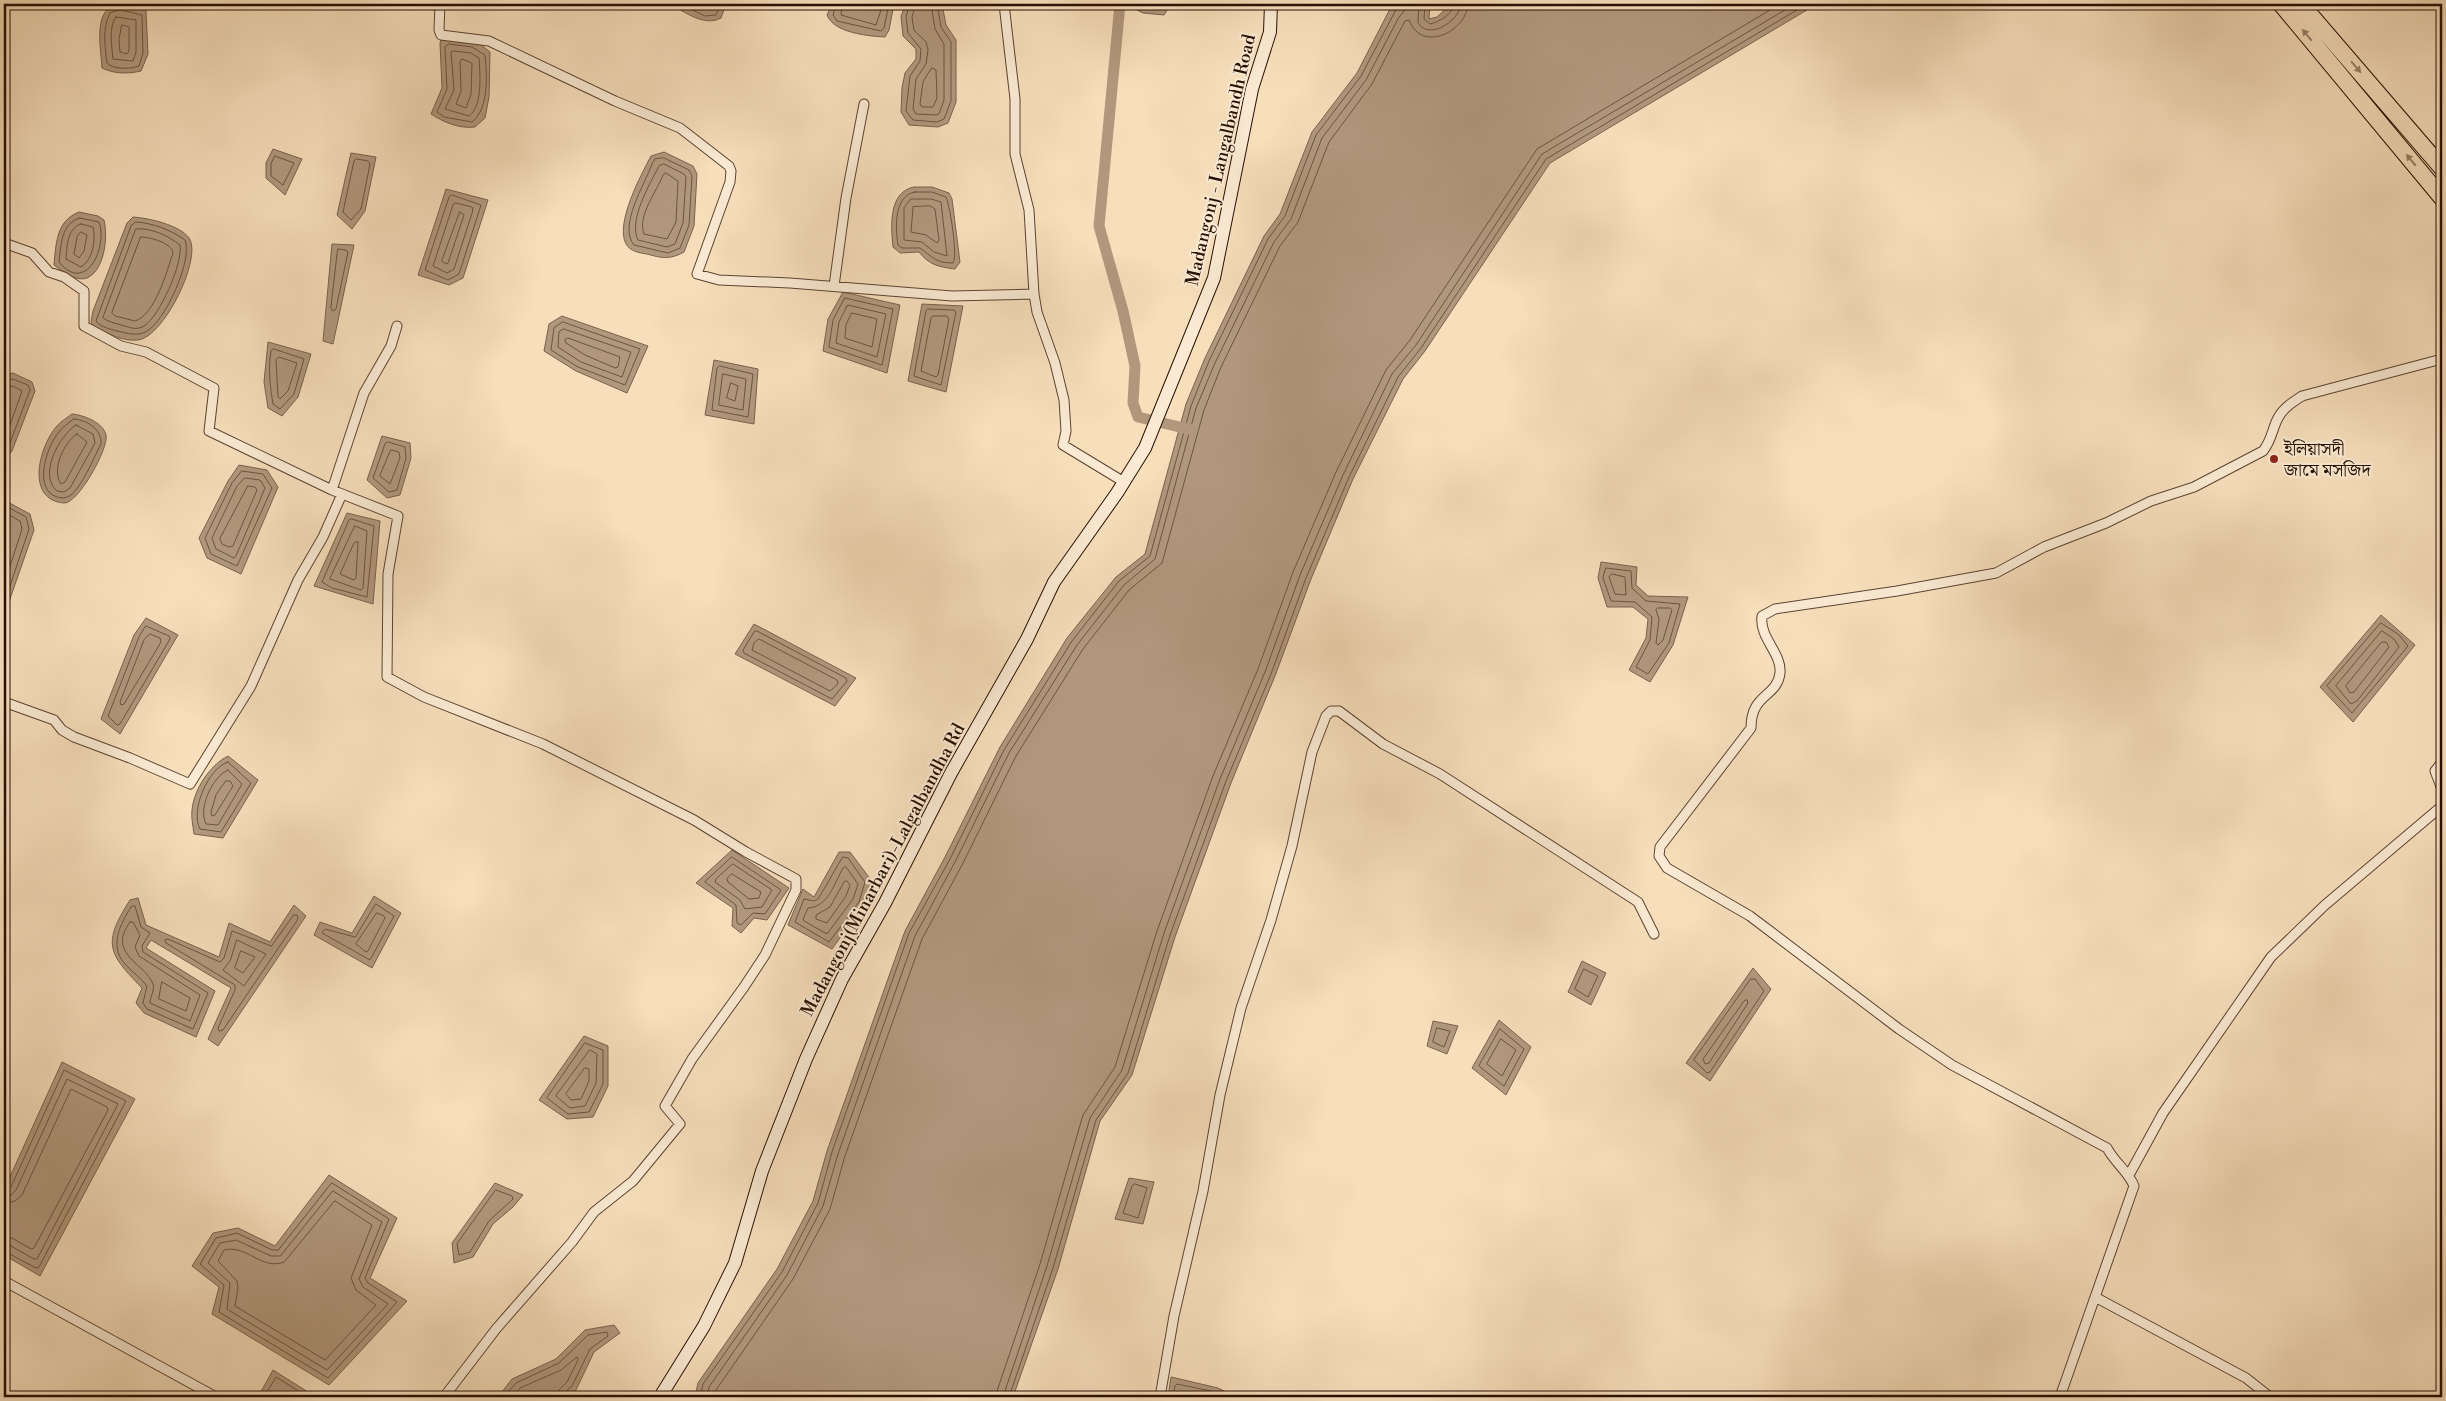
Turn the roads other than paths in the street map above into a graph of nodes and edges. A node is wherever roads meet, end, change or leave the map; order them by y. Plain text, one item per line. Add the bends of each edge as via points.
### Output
1 (440, 4) edge
2 (1004, 4) edge
3 (1271, 4) edge
4 (2281, 4) edge
5 (2301, 4) edge
6 (864, 104) dead end
7 (2442, 168) edge
8 (2442, 198) edge
9 (4, 243) edge
10 (834, 286) junction
11 (1034, 294) junction
12 (397, 326) dead end
13 (2438, 360) dead end
14 (1164, 406) joint
15 (1124, 482) junction
16 (332, 490) junction
17 (342, 494) junction
18 (4, 702) edge
19 (2442, 762) edge
20 (2442, 789) edge
21 (2442, 806) edge
22 (1654, 934) dead end
23 (2129, 1175) junction
24 (4, 1281) edge
25 (2095, 1297) junction
26 (216, 1397) edge
27 (444, 1397) edge
28 (660, 1397) edge
29 (1160, 1397) edge
30 (2060, 1397) edge
31 (2270, 1397) edge

1 - 10 street via 441,35 489,41 680,128 729,166 730,182 697,274 719,280
2 - 11 street via 1015,99 1016,154 1029,210
3 - 14 main road, Madangonj - Langalbandh Road via 1270,32 1252,90 1214,278
8 -> 4 highway
5 -> 7 highway
6 - 10 street
9 - 16 street via 32,253 49,272 64,277 84,291 84,326 121,346 146,352 214,388 209,431
10 - 11 street via 952,296
11 - 15 street via 1064,400 1066,431 1063,445
12 - 16 street via 391,346 364,393
13 - 23 street via 2302,396 2278,418 2270,444 2263,451 2201,484 2151,501 2044,547 1996,573 1775,609 1762,616 1760,627 1780,665 1776,684 1754,706 1751,728 1660,847 1659,856 1667,868 1750,916 1891,1024 1952,1065 2107,1148 2113,1160
14 - 15 main road, Madangonj(Minarbari)-Lalgalbandha Rd via 1145,448
15 - 28 main road, Madangonj(Minarbari)-Lalgalbandha Rd via 1054,582 1027,639 951,773 842,979 762,1171 735,1263 704,1326
16 - 17 street
17 - 18 street via 298,580 252,686 190,784 74,737 54,720
17 - 27 street via 398,516 388,574 387,677 424,697 544,744 694,820 796,878 796,890 765,955 692,1059 664,1106 680,1124 633,1181 594,1212
19 - 20 street via 2435,771
21 - 23 street via 2325,905 2271,957 2163,1113
22 - 29 street via 1638,902 1440,774 1383,744 1339,711 1331,711 1312,752 1292,846 1241,1008 1220,1095
23 - 25 street via 2134,1186
24 - 26 street
25 - 30 street
25 - 31 street via 2246,1378

